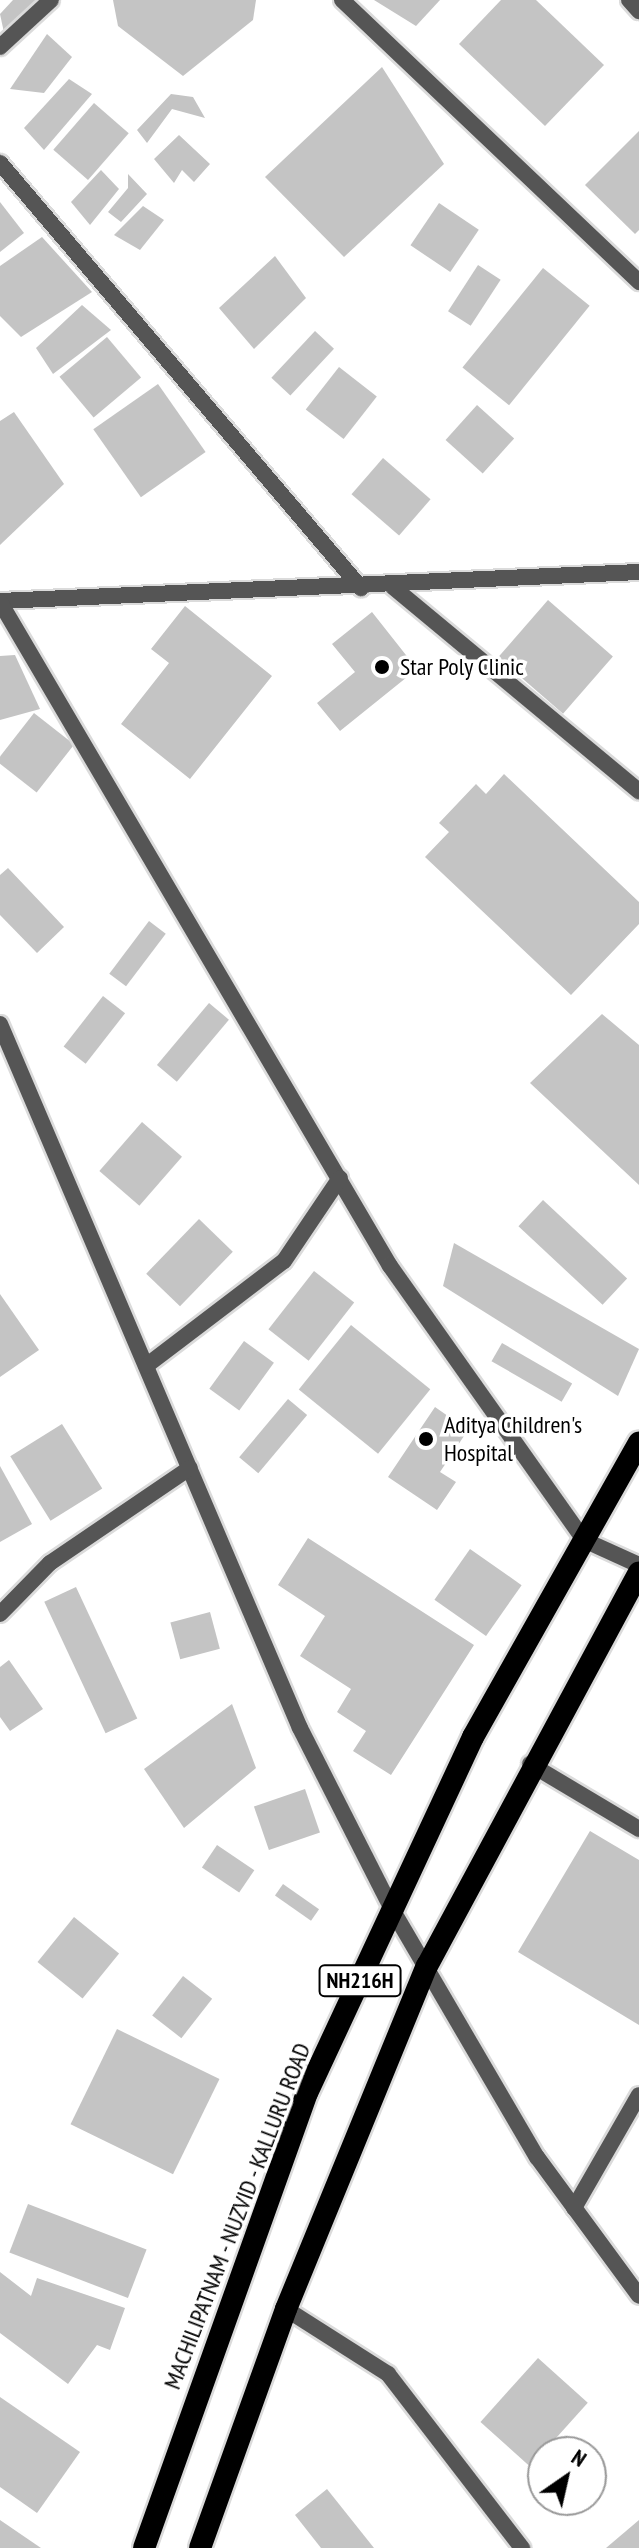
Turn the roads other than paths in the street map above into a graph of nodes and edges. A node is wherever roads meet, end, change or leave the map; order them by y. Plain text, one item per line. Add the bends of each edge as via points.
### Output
1 (51, 0) edge
2 (342, 0) edge
3 (629, 0) edge
4 (639, 11) edge
5 (0, 47) edge
6 (0, 163) edge
7 (639, 282) edge
8 (639, 572) edge
9 (393, 587) junction
10 (361, 588) junction
11 (0, 602) edge
12 (639, 791) edge
13 (0, 1024) edge
14 (340, 1178) junction
15 (146, 1366) junction
16 (639, 1442) edge
17 (190, 1468) junction
18 (584, 1540) junction
19 (639, 1565) edge
20 (639, 1573) edge
21 (0, 1614) edge
22 (530, 1764) junction
23 (639, 1829) edge
24 (393, 1911) junction
25 (427, 1966) junction
26 (639, 2095) edge
27 (574, 2208) junction
28 (639, 2296) edge
29 (286, 2309) junction
30 (144, 2548) edge
31 (200, 2548) edge
32 (522, 2548) edge

1 - 5 street
2 - 7 street
3 - 4 street
6 - 10 street
8 - 9 street
9 - 10 street
9 - 12 street
10 - 11 street
11 - 14 street
13 - 15 street
14 - 15 street via 284,1261
14 - 18 street via 390,1266
15 - 17 street
16 - 18 highway, MACHILIPATNAM - NUZVID - KALLURU ROAD / NH216H
17 - 21 street via 50,1563
17 - 24 street via 300,1728
18 - 19 street
18 - 24 highway, MACHILIPATNAM - NUZVID - KALLURU ROAD / NH216H via 473,1737
20 - 22 highway, NH216H
22 - 23 street
22 - 25 highway, NH216H
24 - 25 street
24 - 30 highway, MACHILIPATNAM - NUZVID - KALLURU ROAD / NH216H via 307,2093
25 - 27 street
25 - 29 highway, NH216H
26 - 27 street
27 - 28 street
29 - 31 highway, NH216H
29 - 32 street via 388,2374

